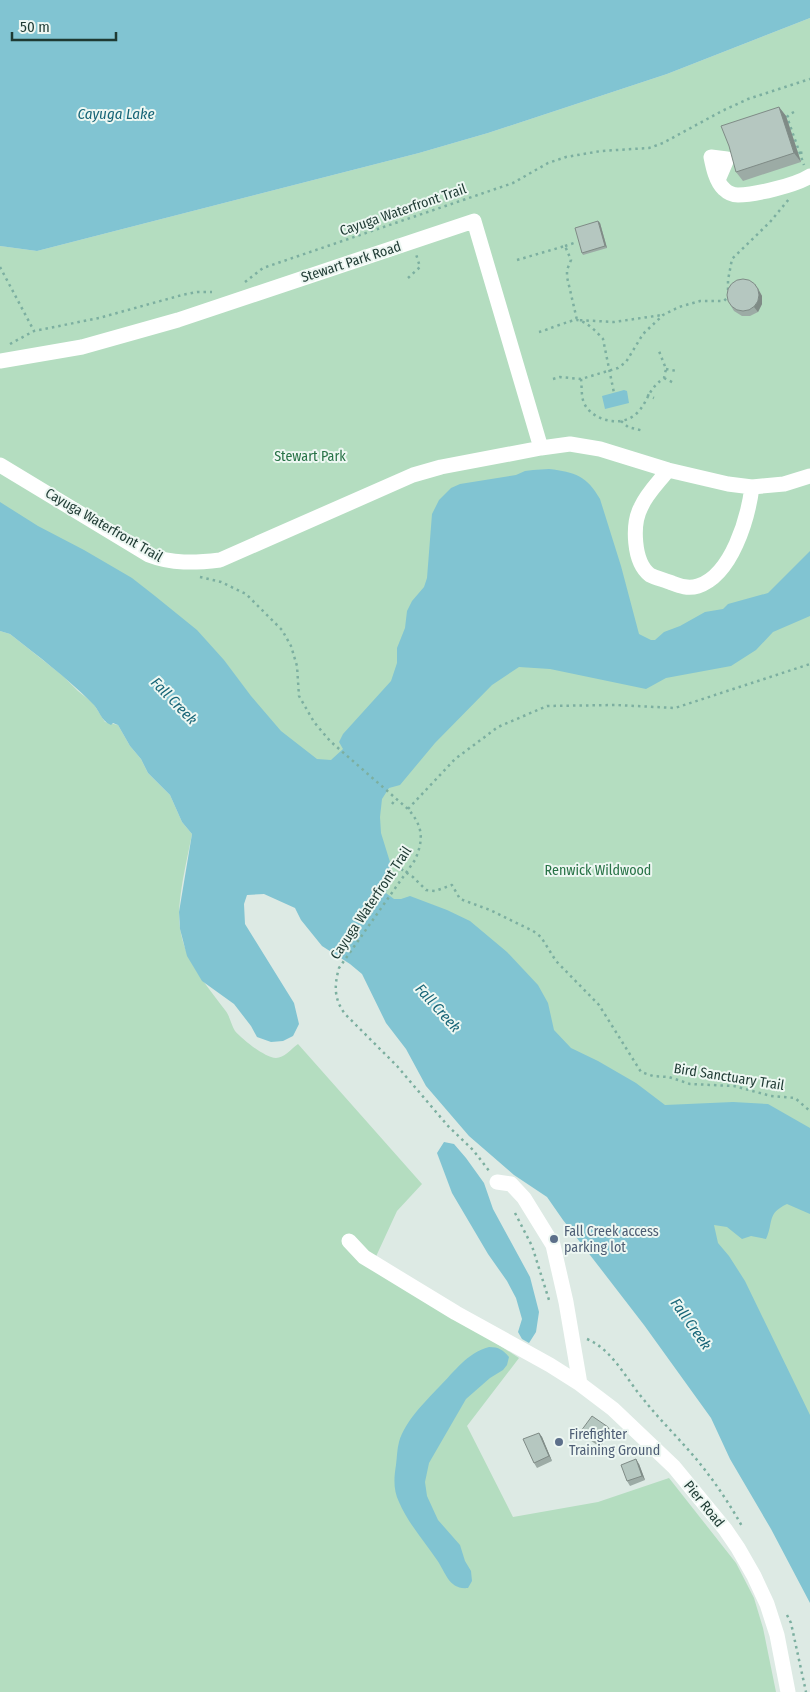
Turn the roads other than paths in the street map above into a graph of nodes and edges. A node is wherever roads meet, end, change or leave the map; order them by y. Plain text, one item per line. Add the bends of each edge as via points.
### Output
1 (808, 177) edge
2 (718, 180) dead end
3 (0, 361) edge
4 (541, 448) junction
5 (0, 465) edge
6 (668, 470) junction
7 (810, 476) edge
8 (752, 487) junction
9 (497, 1182) road end
10 (349, 1241) dead end
11 (580, 1384) junction
12 (788, 1692) edge

1 - 2 street via 765,191 739,195 722,188
3 - 4 street, Stewart Park Road via 82,347 178,320 474,221
4 - 5 street via 414,475 220,560 181,563 149,555
4 - 6 street via 570,444 600,449
6 - 8 street
6 - 8 street via 640,508 635,535 637,551 641,564 650,574 684,588 696,587 709,580 732,551 746,518
7 - 8 street via 784,484
9 - 11 street via 511,1184 524,1198 553,1245
10 - 11 street, Pier Road via 364,1257
11 - 12 street, Pier Road via 613,1409 674,1467 738,1548 767,1604 777,1635

